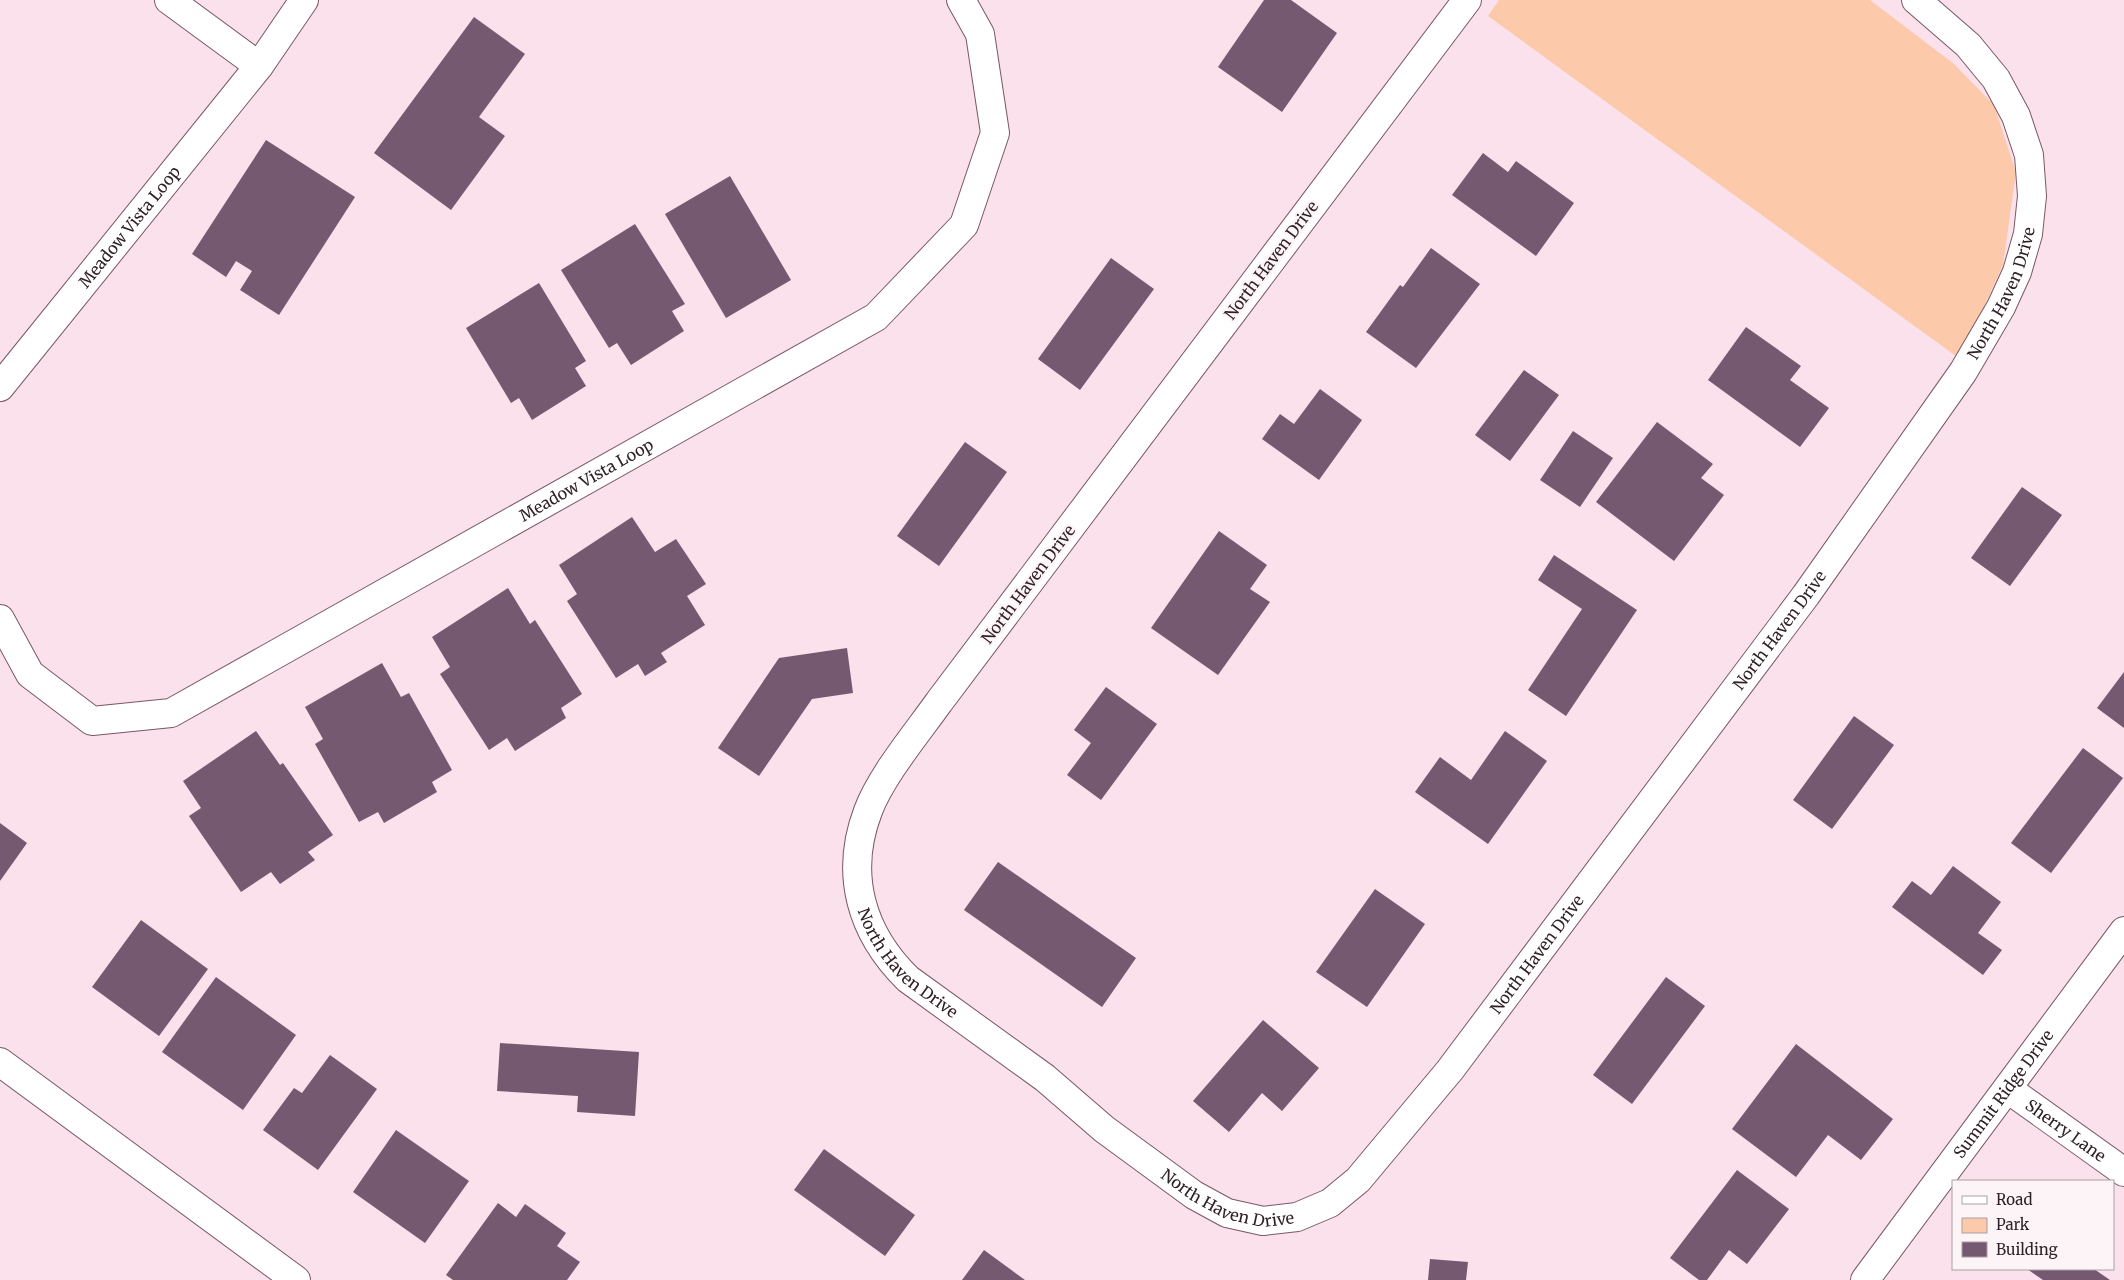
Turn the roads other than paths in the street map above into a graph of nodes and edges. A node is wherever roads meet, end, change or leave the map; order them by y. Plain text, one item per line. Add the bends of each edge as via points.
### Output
1 (169, 0) edge
2 (304, 0) edge
3 (961, 0) edge
4 (1467, 0) edge
5 (1916, 0) edge
6 (259, 66) junction
7 (0, 386) edge
8 (0, 619) edge
9 (2124, 931) edge
10 (0, 1062) edge
11 (2008, 1089) junction
12 (2124, 1172) edge
13 (296, 1280) edge
14 (1865, 1280) edge

1 - 6 street
2 - 6 street, Meadow Vista Loop
3 - 8 street, Meadow Vista Loop via 980,34 996,133 964,225 876,317 171,712 92,721 30,674
4 - 5 street, North Haven Drive via 939,702 883,782 868,810 860,839 858,877 866,920 891,962 908,979 1045,1078 1104,1129 1194,1195 1227,1213 1263,1221 1297,1217 1330,1203 1358,1180 1450,1070 1806,596 1963,372 2001,306 2017,272 2028,234 2032,196 2029,155 2016,116 1996,79 1968,45
6 - 7 street, Meadow Vista Loop
9 - 11 street, Summit Ridge Drive
10 - 13 street
11 - 12 street, Sherry Lane
11 - 14 street, Summit Ridge Drive

